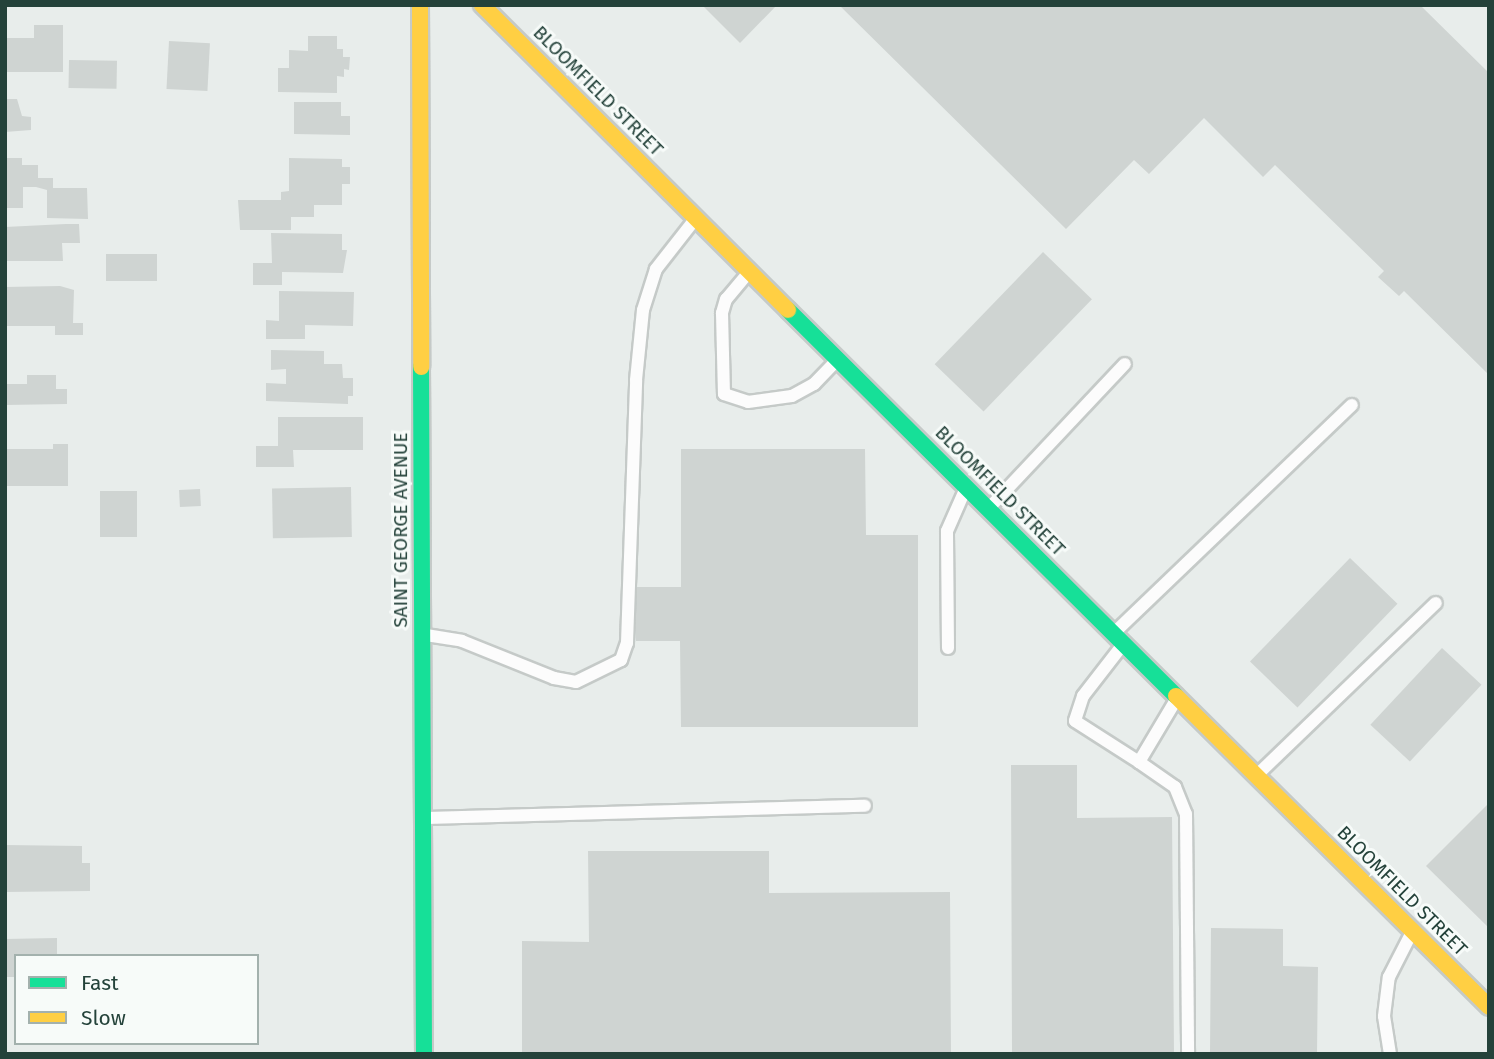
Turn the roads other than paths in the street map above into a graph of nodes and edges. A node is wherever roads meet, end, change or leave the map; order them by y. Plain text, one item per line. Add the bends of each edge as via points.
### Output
1 (420, 5) edge
2 (482, 5) edge
3 (696, 218) junction
4 (750, 272) junction
5 (838, 359) junction
6 (1125, 364) dead end
7 (1352, 405) dead end
8 (966, 486) junction
9 (989, 509) junction
10 (1436, 603) dead end
11 (423, 635) junction
12 (1119, 638) junction
13 (948, 648) dead end
14 (1178, 697) junction
15 (1139, 762) junction
16 (1256, 775) junction
17 (865, 806) dead end
18 (423, 818) junction
19 (1413, 931) junction
20 (1489, 1007) edge
21 (1188, 1052) dead end
22 (424, 1054) edge
23 (1390, 1054) edge

1 - 11 street, SAINT GEORGE AVENUE
2 - 3 street, BLOOMFIELD STREET
3 - 4 street, BLOOMFIELD STREET
3 - 11 lane via 656,269 643,310 636,380 627,643 621,660 576,682 554,678 462,641
4 - 5 street, BLOOMFIELD STREET
4 - 5 lane via 726,299 722,313 724,394 748,402 792,396 814,384
5 - 8 street, BLOOMFIELD STREET
6 - 9 lane
7 - 12 lane
8 - 9 street, BLOOMFIELD STREET
8 - 13 lane via 947,530
9 - 12 street, BLOOMFIELD STREET
10 - 16 lane
11 - 18 street, SAINT GEORGE AVENUE
12 - 14 street, BLOOMFIELD STREET
12 - 15 lane via 1083,696 1075,721
14 - 15 lane
14 - 16 street, BLOOMFIELD STREET
15 - 21 lane via 1175,787 1186,814
16 - 19 street, BLOOMFIELD STREET
17 - 18 lane
18 - 22 street, SAINT GEORGE AVENUE
19 - 20 street, BLOOMFIELD STREET
19 - 23 lane via 1389,977 1384,1016

